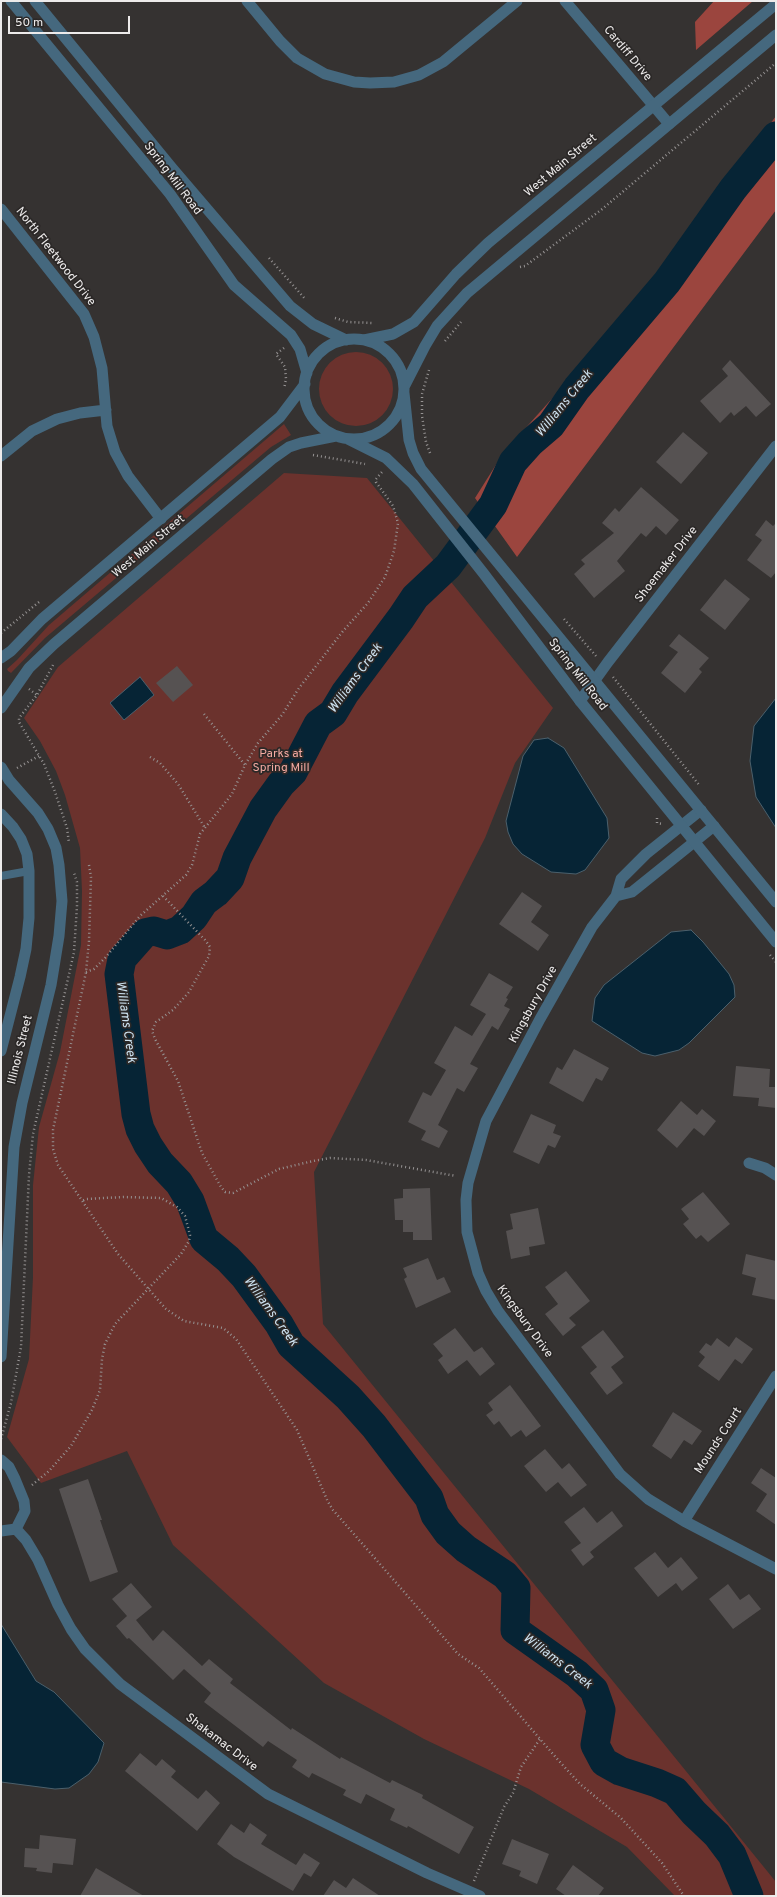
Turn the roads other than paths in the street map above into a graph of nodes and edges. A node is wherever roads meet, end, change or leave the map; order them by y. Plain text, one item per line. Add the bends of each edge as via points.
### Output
1 (11, 1) edge
2 (35, 1) edge
3 (247, 1) edge
4 (517, 1) edge
5 (565, 1) edge
6 (776, 4) edge
7 (776, 35) edge
8 (654, 106) junction
9 (669, 124) junction
10 (1, 209) edge
11 (346, 340) junction
12 (364, 340) junction
13 (306, 379) junction
14 (404, 390) junction
15 (106, 410) junction
16 (336, 436) junction
17 (348, 439) junction
18 (776, 446) edge
19 (1, 456) edge
20 (162, 519) junction
21 (1, 658) edge
22 (594, 680) junction
23 (580, 701) junction
24 (1, 708) edge
25 (1, 767) edge
26 (701, 810) junction
27 (1, 814) edge
28 (681, 826) junction
29 (714, 826) junction
30 (694, 843) junction
31 (29, 871) junction
32 (1, 876) edge
33 (616, 896) junction
34 (776, 902) edge
35 (776, 942) edge
36 (1, 1051) edge
37 (749, 1163) dead end
38 (776, 1175) edge
39 (1, 1357) edge
40 (776, 1376) edge
41 (1, 1460) edge
42 (684, 1521) junction
43 (16, 1529) junction
44 (1, 1531) edge
45 (776, 1569) edge
46 (469, 1894) edge
47 (480, 1896) edge

1 - 13 street, Spring Mill Road via 170,194 234,285 291,335 300,349
2 - 11 street, Spring Mill Road via 172,168 290,306 313,324
3 - 4 street via 280,41 306,64 324,74 354,82 370,83 394,82 419,75 443,62
5 - 8 street, Cardiff Drive
6 - 8 street, West Main Street
7 - 9 street
8 - 9 street, Cardiff Drive
8 - 12 street, West Main Street via 464,265 408,327 383,337
9 - 14 street via 456,303 429,338
10 - 15 street, North Fleetwood Drive via 84,314 94,337 102,368
11 - 12 street
11 - 13 street via 322,352 312,364
12 - 14 street via 379,346 392,356 400,370
13 - 16 street via 304,393 309,411 320,426
13 - 20 street, West Main Street via 280,417
14 - 17 street via 401,406 386,428 368,437
14 - 22 street, Spring Mill Road via 409,440 421,469
15 - 19 street via 57,419 32,431
15 - 20 street, North Fleetwood Drive via 107,426 115,452 128,476
16 - 17 street
16 - 24 street, West Main Street via 289,447 272,459 54,644 30,668
17 - 23 street, Spring Mill Road via 391,462 413,484
18 - 22 street, Shoemaker Drive
20 - 21 street, West Main Street via 30,629
22 - 23 street, Shoemaker Drive
22 - 26 street, Spring Mill Road
23 - 28 street, Spring Mill Road
25 - 39 street, Illinois Street via 48,829 56,848 62,901 51,985 14,1141
26 - 28 street, Kingsbury Drive
26 - 29 street, Spring Mill Road
27 - 31 street, Illinois Street via 21,839 27,854
28 - 30 street, Spring Mill Road
28 - 33 street, Kingsbury Drive via 646,854 621,879
29 - 30 street
29 - 34 street, Spring Mill Road
30 - 33 street via 632,892
30 - 35 street, Spring Mill Road
31 - 32 lane
31 - 36 street, Illinois Street via 30,918 26,949
33 - 42 street, Kingsbury Drive via 592,927 486,1121 468,1183 467,1232 478,1273 498,1311 607,1459 648,1499
37 - 38 street
40 - 42 street, Mounds Court
41 - 43 street via 9,1467 21,1492 25,1511
42 - 45 street, Kingsbury Drive
43 - 44 street
43 - 46 street, Shakamac Drive via 38,1560 71,1629 91,1655 120,1684 268,1794
46 - 47 street, Shakamac Drive

